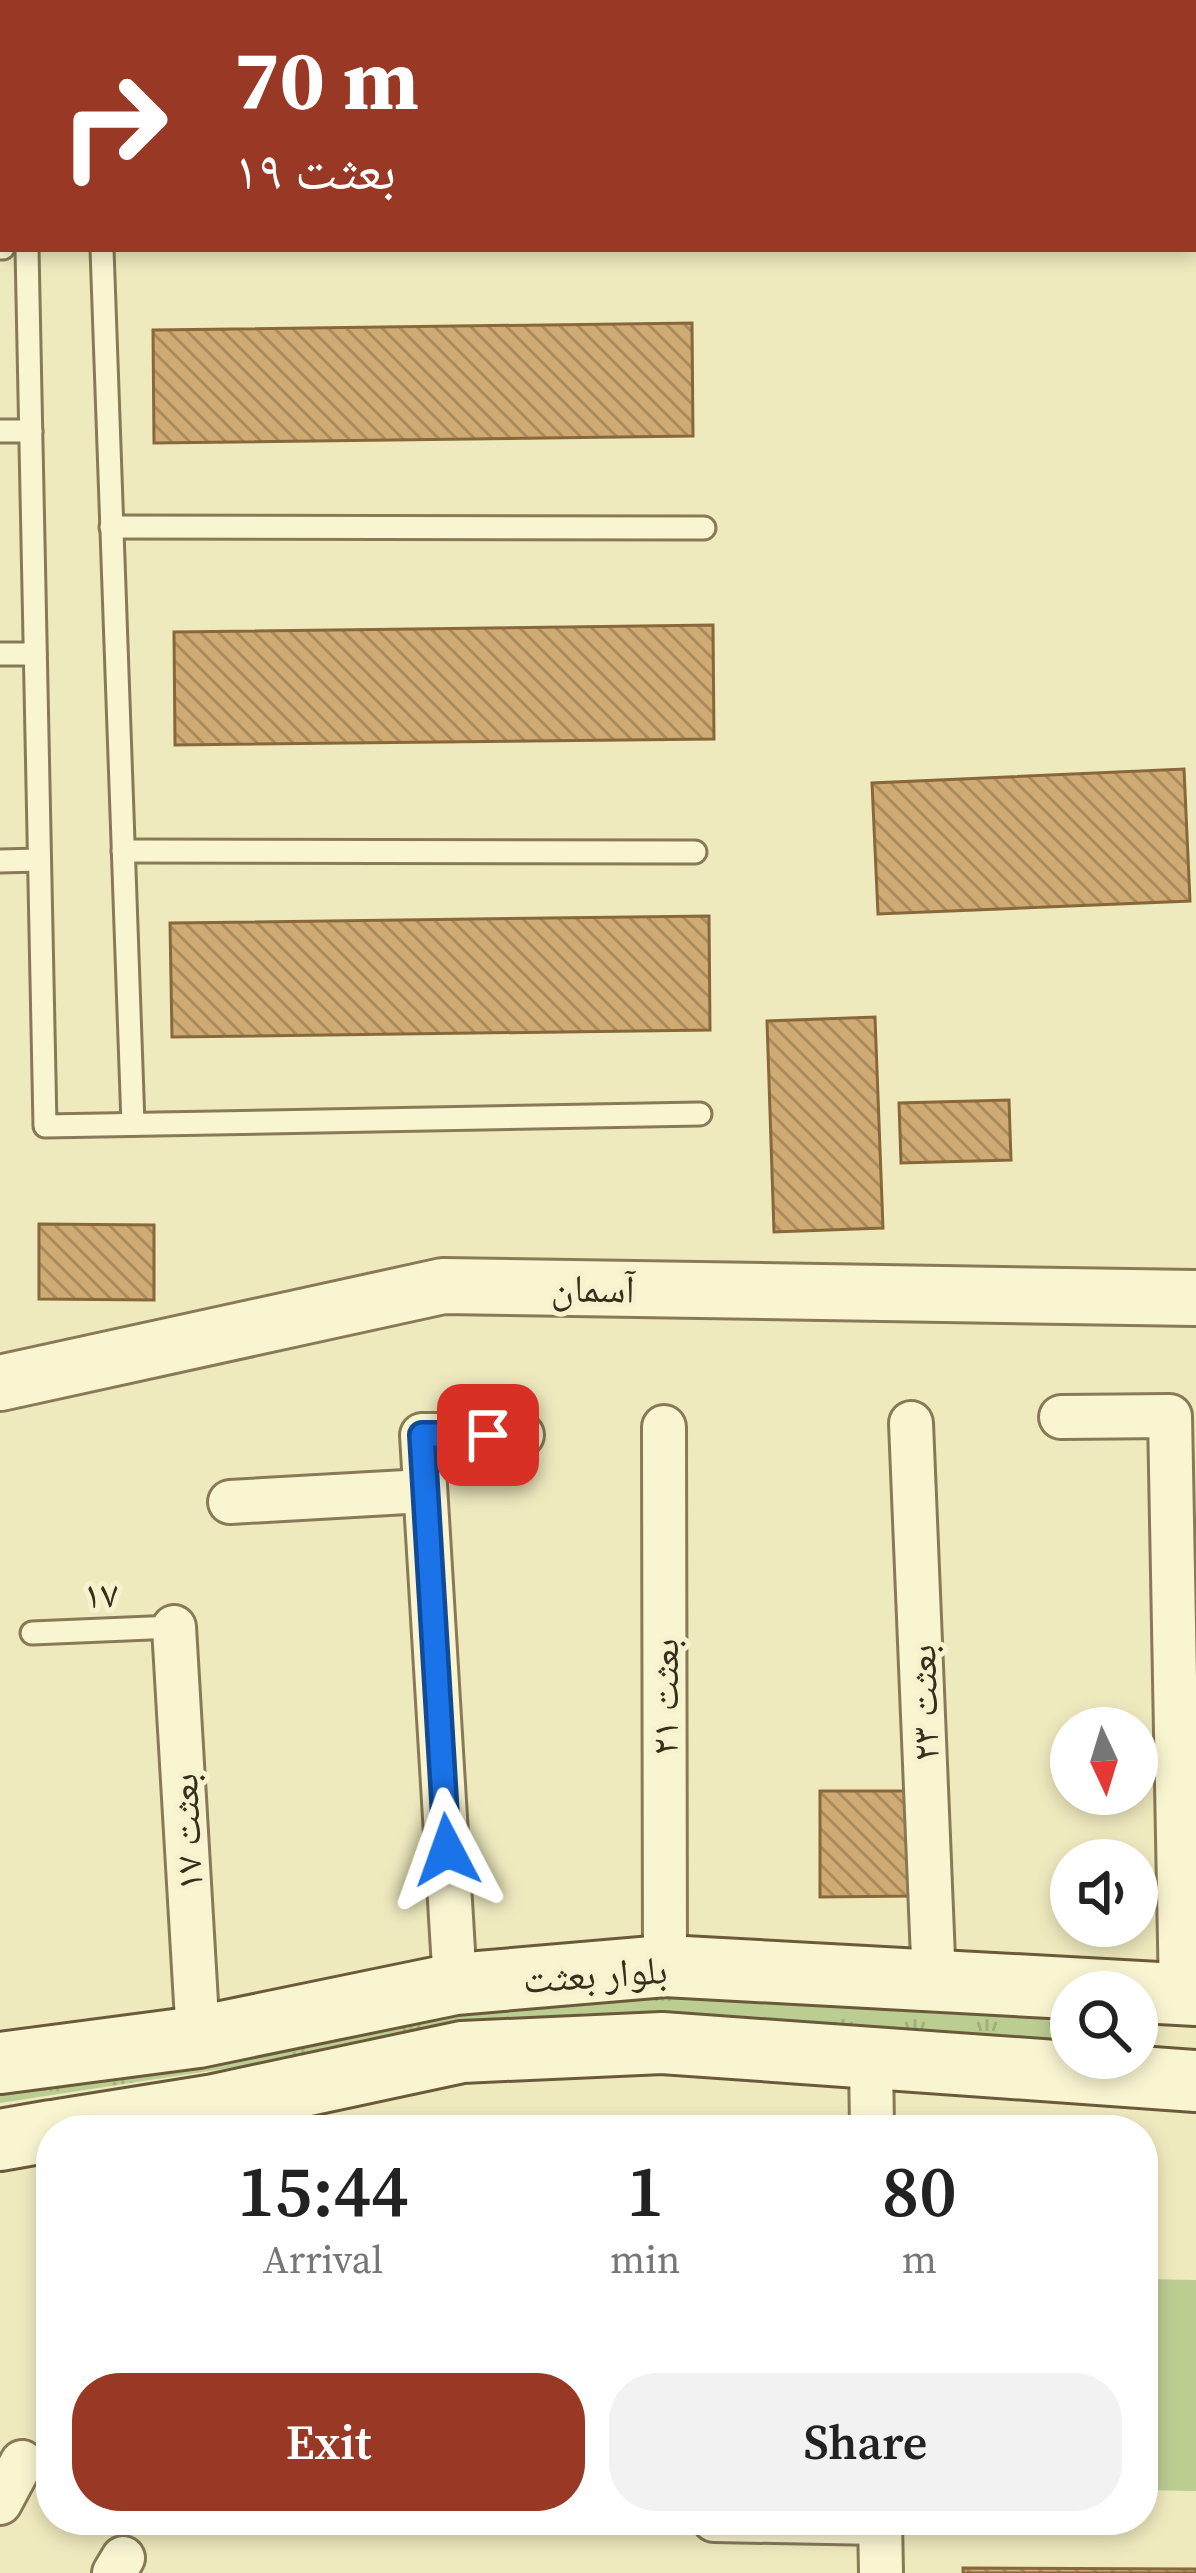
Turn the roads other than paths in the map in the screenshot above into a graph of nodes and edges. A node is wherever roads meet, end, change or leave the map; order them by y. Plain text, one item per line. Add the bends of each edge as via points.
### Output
1 (27, 252) edge
2 (102, 252) edge
3 (0, 431) edge
4 (31, 431) junction
5 (111, 527) junction
6 (704, 528) dead end
7 (35, 653) junction
8 (0, 655) edge
9 (123, 851) junction
10 (695, 852) dead end
11 (39, 860) junction
12 (0, 861) edge
13 (700, 1114) dead end
14 (133, 1124) junction
15 (1196, 1298) edge
16 (0, 1383) edge
17 (1061, 1417) dead end
18 (911, 1423) dead end
19 (664, 1427) dead end
20 (522, 1435) dead end
21 (424, 1491) junction
22 (230, 1502) dead end
23 (173, 1627) joint
24 (32, 1633) dead end
25 (664, 1966) junction
26 (934, 1983) junction
27 (455, 1984) junction
28 (1188, 1994) edge
29 (198, 2037) junction
30 (871, 2058) junction
31 (0, 2063) edge
32 (1196, 2081) edge
33 (154, 2115) edge
34 (872, 2115) edge
35 (22, 2462) dead end
36 (0, 2503) edge
37 (880, 2535) edge
38 (880, 2573) edge

1 - 4 lane
2 - 5 lane
3 - 4 lane
4 - 7 lane
5 - 6 lane
5 - 9 lane
7 - 8 lane
7 - 11 lane
9 - 10 lane
9 - 14 lane
11 - 12 lane
11 - 14 lane via 45,1126
13 - 14 lane
15 - 16 street, آسمان via 443,1286
17 - 28 street via 1170,1417
18 - 26 street, ۲۳ بعثت
19 - 25 street, ۲۱ بعثت
20 - 21 street via 422,1435
21 - 22 street
21 - 27 street
23 - 24 lane, ۱۷
23 - 29 street, بعثت ۱۷
25 - 26 main road, بلوار بعثت
25 - 27 main road, بلوار بعثت
26 - 28 main road, بلوار بعثت
27 - 29 main road, بلوار بعثت
29 - 31 main road, بلوار بعثت
30 - 32 main road, بلوار بعثت
30 - 33 main road, بلوار بعثت via 662,2043 462,2052
30 - 34 street
35 - 36 street
37 - 38 street

